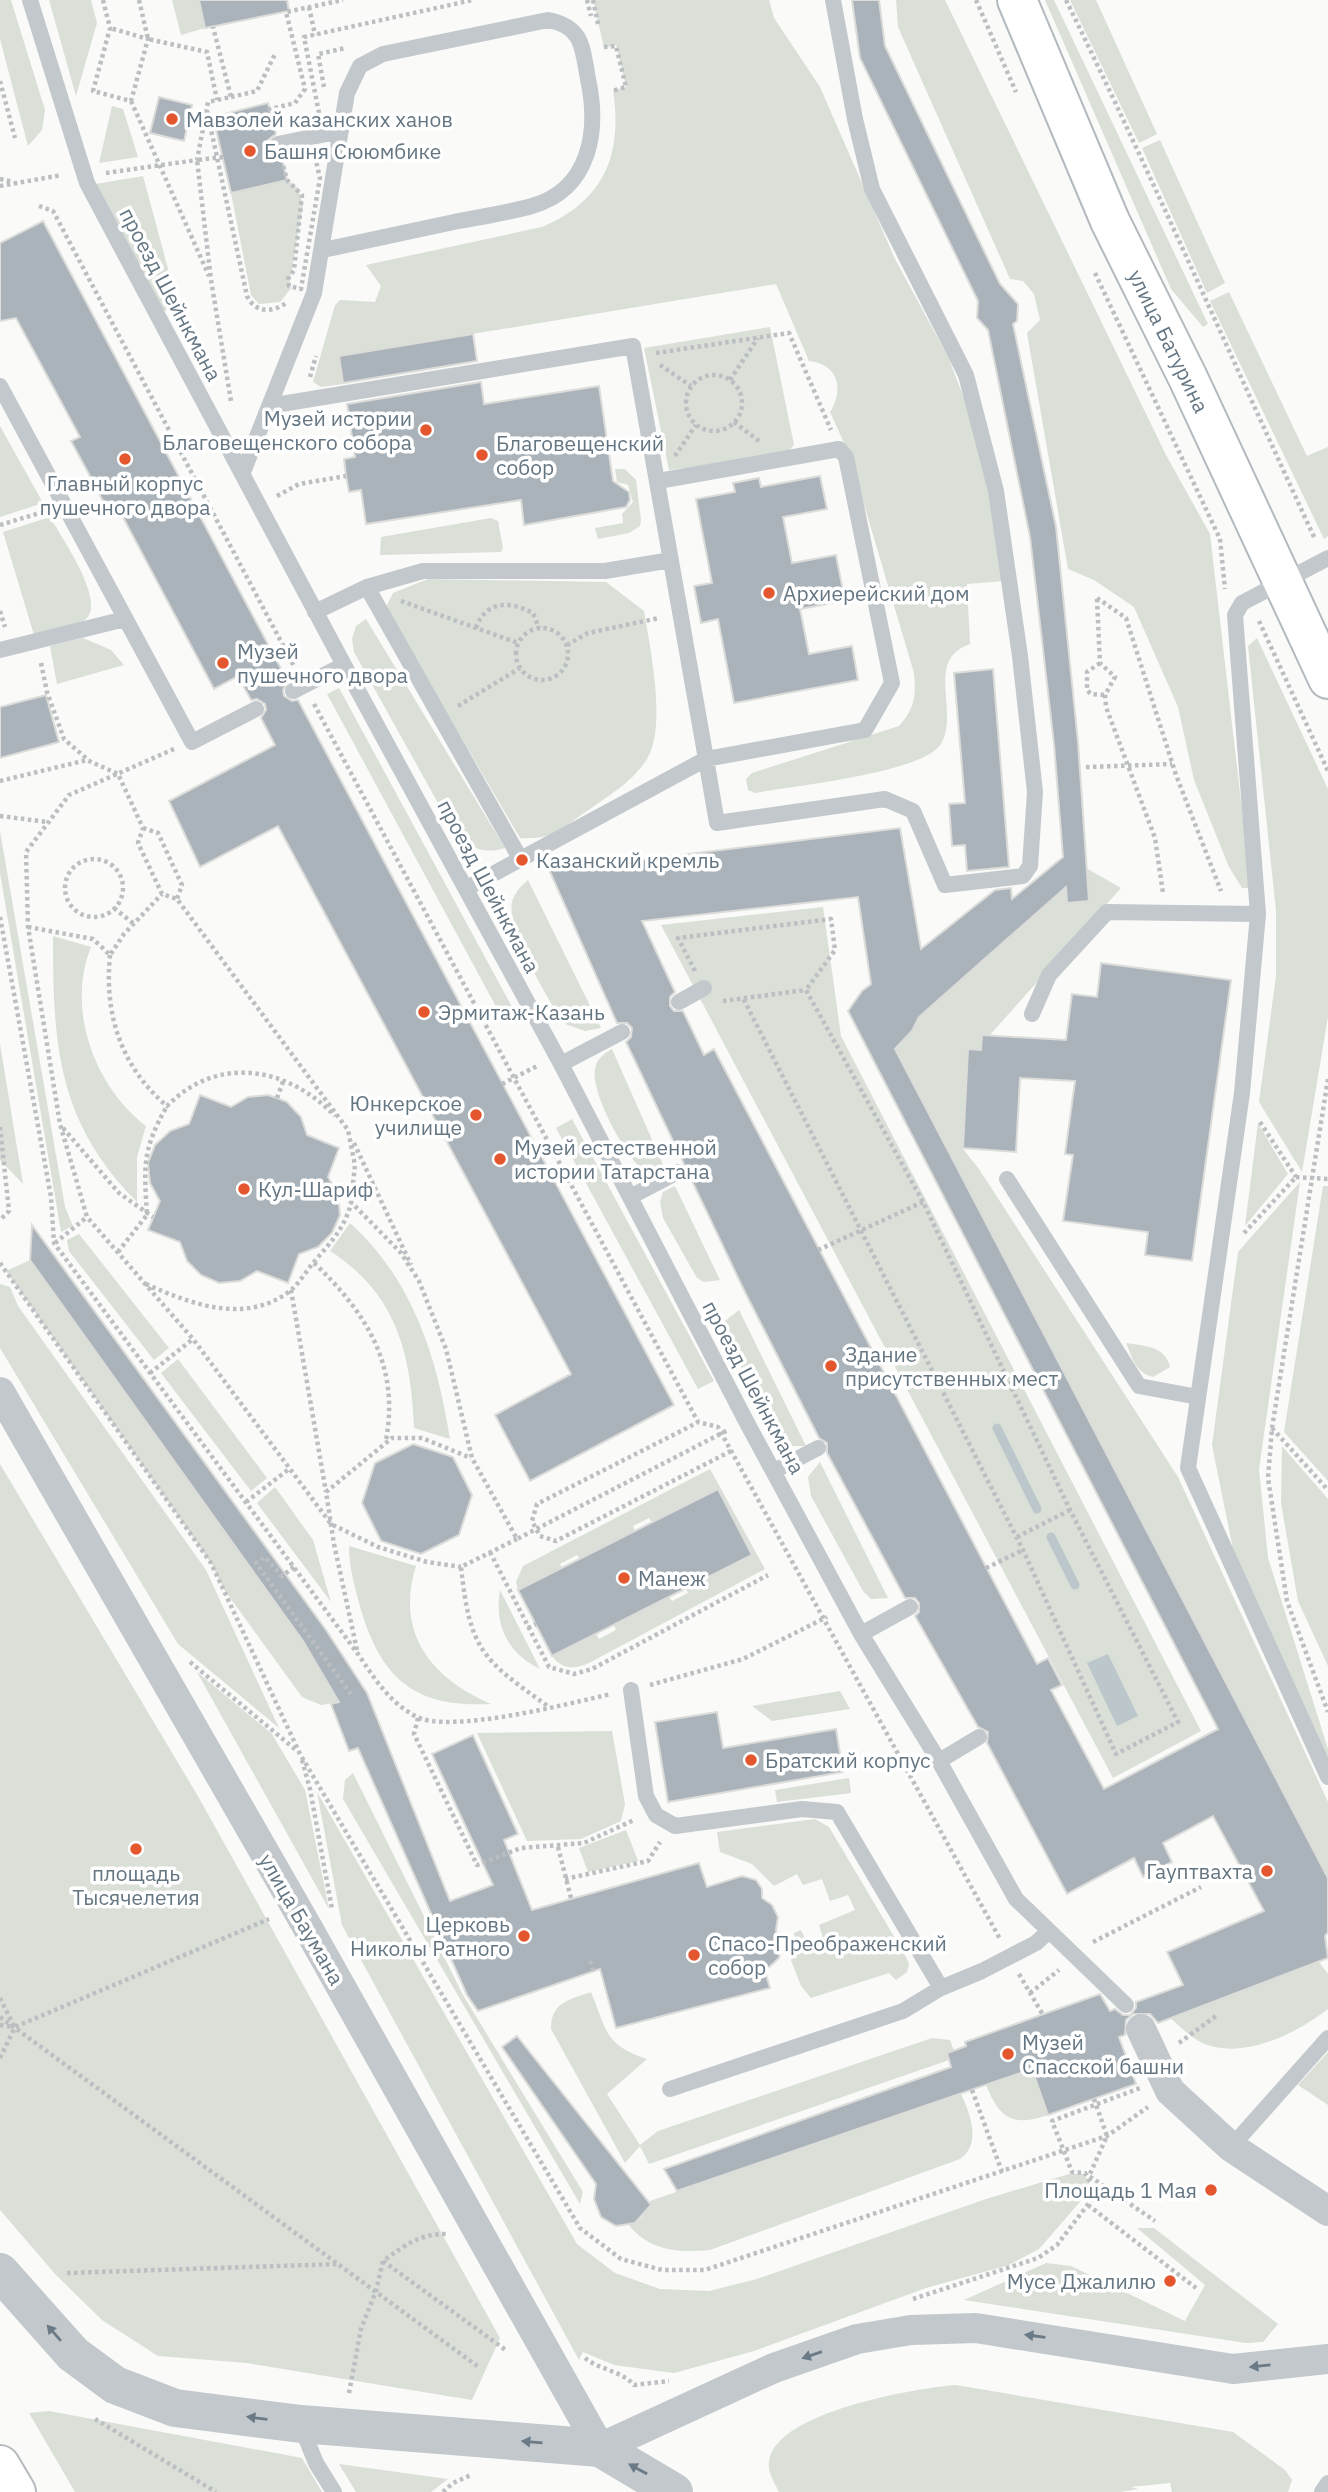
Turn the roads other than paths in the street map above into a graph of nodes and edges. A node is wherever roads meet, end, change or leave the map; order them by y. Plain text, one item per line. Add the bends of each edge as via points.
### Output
1 (30, 0) edge
2 (833, 0) edge
3 (1017, 0) edge
4 (341, 131) junction
5 (276, 137) road end
6 (323, 250) junction
7 (0, 386) edge
8 (269, 406) junction
9 (243, 472) junction
10 (658, 481) junction
11 (1328, 558) edge
12 (671, 560) junction
13 (1283, 583) junction
14 (368, 587) junction
15 (315, 612) junction
16 (125, 619) junction
17 (0, 650) edge
18 (344, 665) junction
19 (1328, 680) edge
20 (298, 688) road end
21 (256, 709) dead end
22 (706, 759) junction
23 (521, 860) junction
24 (467, 888) junction
25 (1258, 914) junction
26 (704, 988) dead end
27 (679, 1002) dead end
28 (1031, 1014) dead end
29 (622, 1032) dead end
30 (559, 1059) junction
31 (678, 1172) dead end
32 (1007, 1178) dead end
33 (630, 1197) junction
34 (0, 1392) edge
35 (1199, 1397) junction
36 (818, 1448) dead end
37 (774, 1471) junction
38 (910, 1607) dead end
39 (861, 1634) junction
40 (631, 1690) road end
41 (979, 1737) dead end
42 (939, 1761) junction
43 (1328, 1777) edge
44 (1048, 1932) junction
45 (941, 1988) junction
46 (1134, 2017) joint
47 (1328, 2038) edge
48 (670, 2089) dead end
49 (1231, 2147) junction
50 (1328, 2211) edge
51 (0, 2272) edge
52 (1328, 2359) edge
53 (301, 2424) junction
54 (600, 2448) junction
55 (0, 2465) edge
56 (1328, 2483) edge
57 (16, 2492) edge
58 (334, 2492) edge
59 (674, 2492) edge
60 (1322, 2492) edge

1 - 9 lane, проезд Шейнкмана via 84,174
2 - 22 lane via 872,189 967,375 996,491 1035,792 1030,866 1023,876 945,885 913,811 885,799 717,823
3 - 13 main road, улица Батурина via 1110,221
4 - 5 lane
4 - 6 lane
4 - 6 lane via 352,77 360,66 383,54 548,20 573,30 580,41 594,106 594,137 567,186 534,206
6 - 8 lane via 314,293
7 - 16 lane
8 - 9 lane
8 - 10 lane via 633,346
9 - 15 lane, проезд Шейнкмана
10 - 12 lane
10 - 22 lane via 839,449 846,457 891,683 864,730
11 - 13 lane
12 - 14 lane via 605,571 423,571
12 - 22 lane
13 - 19 main road, улица Батурина
13 - 25 lane via 1242,603 1235,615
14 - 15 lane
14 - 23 lane
15 - 18 lane, проезд Шейнкмана
16 - 17 lane
16 - 21 lane via 192,742
18 - 20 lane
18 - 24 lane, проезд Шейнкмана
22 - 23 lane
23 - 24 lane
24 - 30 lane, проезд Шейнкмана
25 - 28 lane via 1107,912 1049,975
25 - 35 lane via 1242,1093
26 - 27 lane
29 - 30 lane
30 - 33 lane, проезд Шейнкмана
31 - 33 lane
32 - 35 lane via 1139,1386
33 - 37 lane, проезд Шейнкмана
34 - 54 street, улица Баумана
35 - 43 lane via 1188,1468
36 - 37 lane
37 - 39 lane, проезд Шейнкмана
38 - 39 lane
39 - 42 lane, проезд Шейнкмана
40 - 45 lane via 646,1796 662,1820 682,1826 802,1809 837,1812
41 - 42 lane
42 - 44 lane, проезд Шейнкмана via 1016,1899
44 - 45 lane via 1010,1957
44 - 46 lane, проезд Шейнкмана
45 - 48 lane via 903,2011
46 - 49 street via 1170,2091
47 - 49 lane
49 - 50 street
53 -> 51 street via 175,2408 115,2385 73,2354
52 -> 54 street via 1233,2369 976,2328 911,2330 857,2339 774,2368
54 -> 53 street
53 - 58 lane via 316,2463
59 -> 54 street
55 - 57 main road
56 - 60 lane

